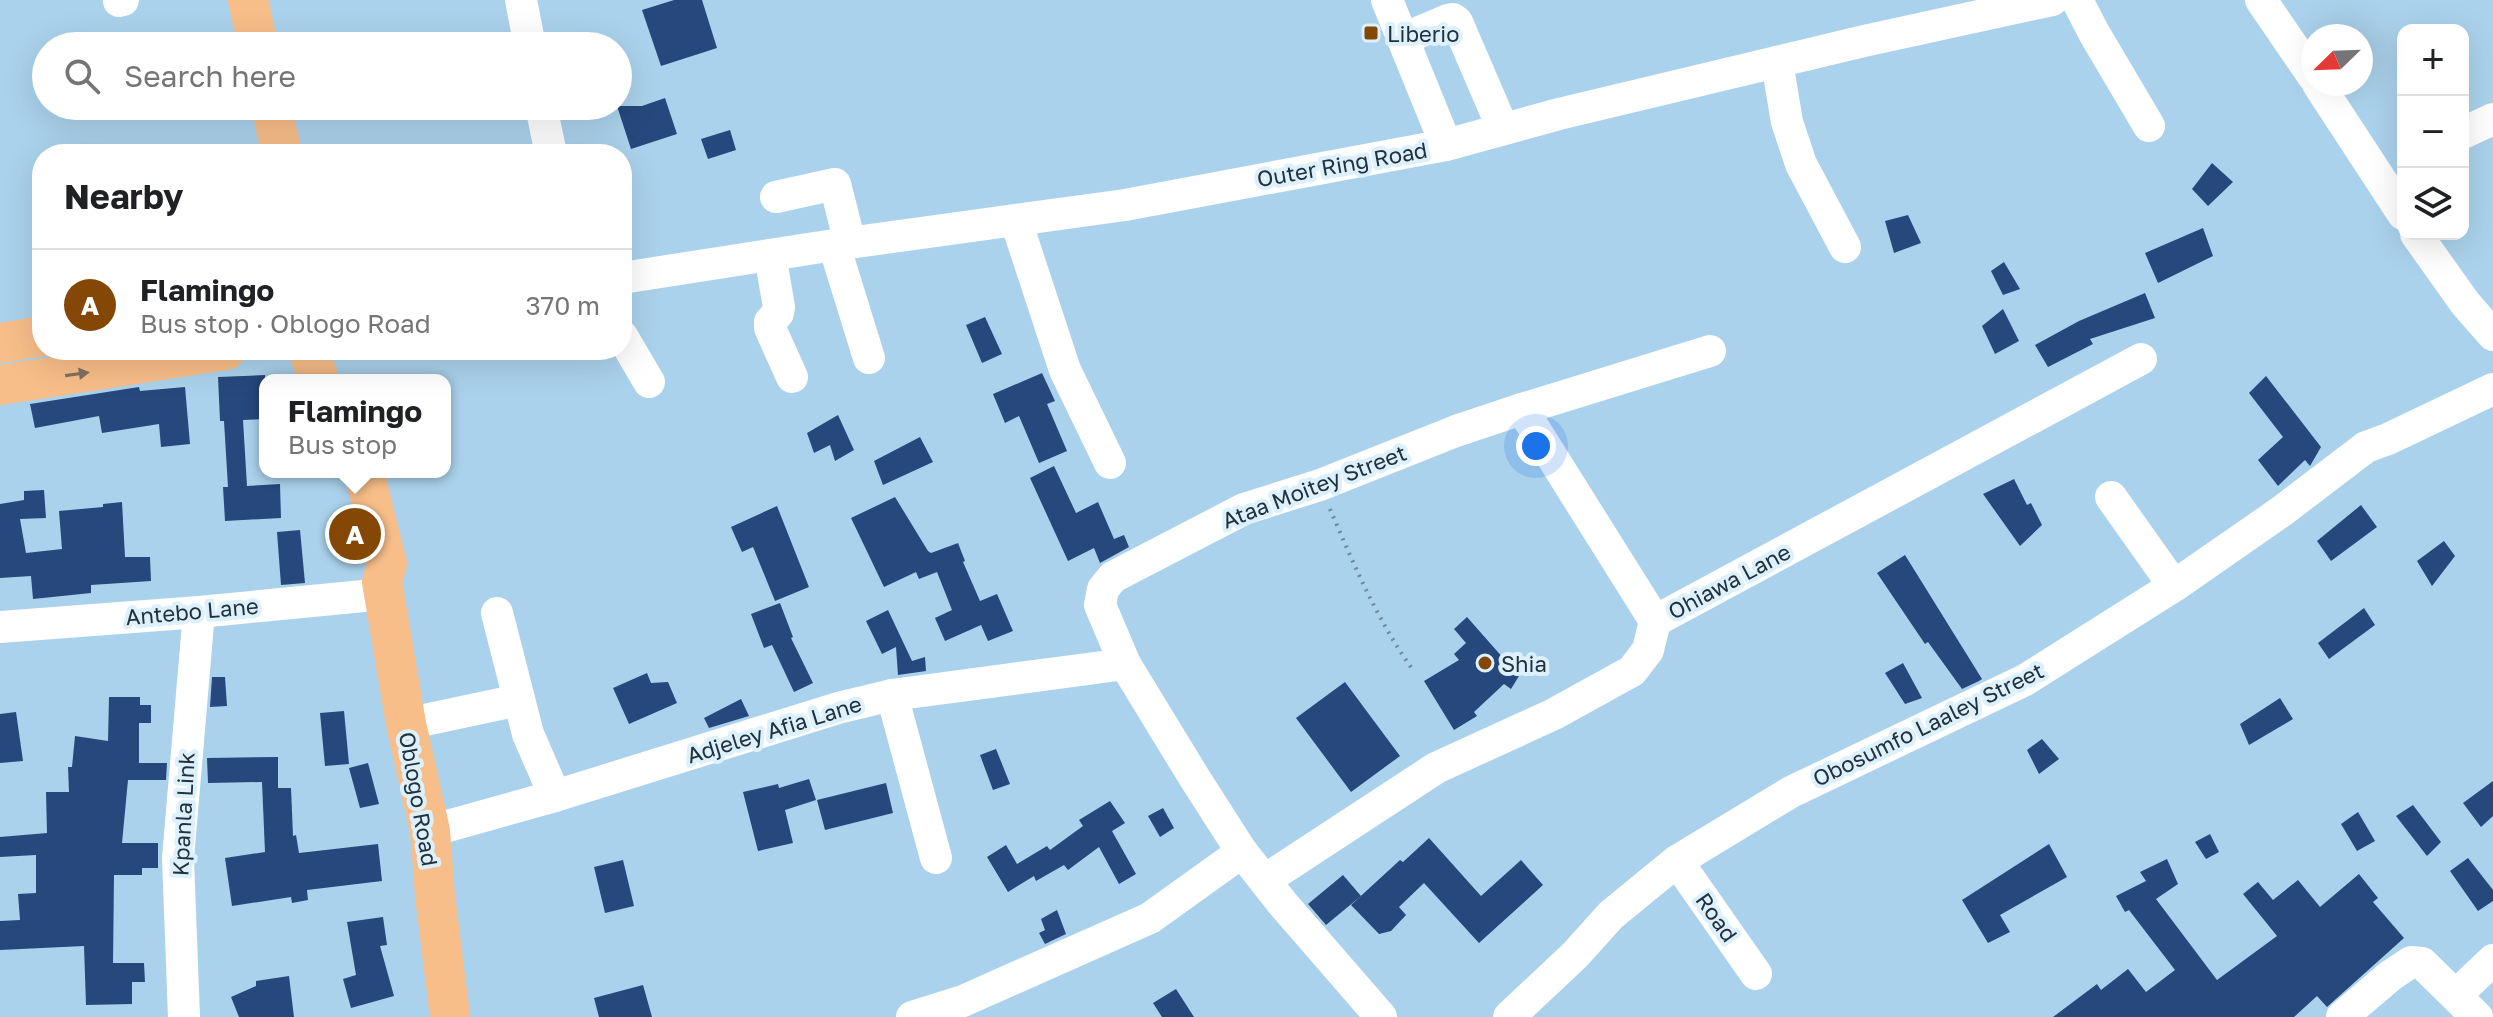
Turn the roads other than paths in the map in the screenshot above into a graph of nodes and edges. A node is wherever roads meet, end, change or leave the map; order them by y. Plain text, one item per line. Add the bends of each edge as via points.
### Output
1 (234, 0) edge
2 (248, 0) edge
3 (1387, 0) edge
4 (2052, 0) edge
5 (2077, 0) edge
6 (2261, 0) edge
7 (528, 2) edge
8 (240, 32) edge
9 (255, 32) edge
10 (529, 32) edge
11 (1403, 39) junction
12 (2301, 58) edge
13 (1777, 62) junction
14 (2328, 96) edge
15 (2493, 119) edge
16 (257, 120) edge
17 (274, 120) edge
18 (544, 120) edge
19 (2149, 126) dead end
20 (1503, 129) junction
21 (2469, 130) edge
22 (261, 144) edge
23 (280, 144) edge
24 (549, 144) edge
25 (1446, 145) junction
26 (2390, 168) edge
27 (2397, 193) edge
28 (776, 197) dead end
29 (1016, 221) junction
30 (2420, 240) edge
31 (842, 244) junction
32 (1845, 247) dead end
33 (770, 255) junction
34 (632, 276) edge
35 (2493, 335) edge
36 (32, 338) edge
37 (0, 343) edge
38 (1710, 351) dead end
39 (632, 353) edge
40 (869, 358) dead end
41 (2141, 359) dead end
42 (161, 360) edge
43 (792, 377) dead end
44 (649, 382) dead end
45 (0, 385) edge
46 (2493, 389) edge
47 (1522, 409) junction
48 (1110, 463) dead end
49 (342, 478) edge
50 (366, 478) edge
51 (2111, 497) dead end
52 (2174, 586) junction
53 (383, 588) junction
54 (199, 612) junction
55 (497, 613) dead end
56 (1655, 621) junction
57 (0, 627) edge
58 (1125, 664) junction
59 (892, 695) junction
60 (519, 700) junction
61 (406, 724) junction
62 (555, 796) junction
63 (430, 831) junction
64 (1242, 852) junction
65 (936, 858) dead end
66 (1677, 861) junction
67 (1265, 880) junction
68 (2493, 960) edge
69 (1756, 974) dead end
70 (2466, 1006) edge
71 (184, 1017) edge
72 (450, 1017) edge
73 (912, 1017) edge
74 (1381, 1017) edge
75 (1509, 1017) edge
76 (2342, 1017) edge

1 - 8 main road
2 - 9 main road
3 - 11 street
4 - 13 street, Outer Ring Road
5 - 19 street
6 - 12 street
7 - 10 street
11 - 20 street via 1448,20 1457,22
11 - 25 street
13 - 20 street, Outer Ring Road
13 - 32 street via 1787,122 1801,164
14 - 26 street
15 - 21 street
16 - 22 main road
17 - 23 main road
18 - 24 street
20 - 25 street, Outer Ring Road
25 - 29 street, Outer Ring Road
26 - 27 street
28 - 31 street via 835,184
29 - 31 street, Outer Ring Road
29 - 48 street via 1065,370
30 - 35 street
31 - 33 street, Outer Ring Road
31 - 40 street
33 - 34 street, Outer Ring Road
33 - 43 street via 779,307 770,328
36 - 37 main road
38 - 47 street, Ataa Moitey Street
39 - 44 street
41 - 56 street, Ohiawa Lane
45 -> 42 main road
46 - 52 street, Obosumfo Laaley Street via 2366,447
47 - 56 street
47 - 58 street, Ataa Moitey Street via 1244,509 1113,577 1103,589 1100,605
49 - 53 main road, Oblogo Road via 366,569
50 - 53 main road, Oblogo Road via 387,564
51 - 52 street
52 - 66 street, Obosumfo Laaley Street via 2025,680 1791,792
53 - 54 street, Antebo Lane
53 - 61 main road, Oblogo Road
54 - 57 street, Antebo Lane
54 - 71 street, Kpanla Link via 178,858
55 - 60 street
56 - 67 street, Ohiawa Lane via 1648,650 1632,671 1436,768
58 - 59 street, Adjeley Afia Lane
58 - 64 street, Ataa Moitey Street
59 - 62 street, Adjeley Afia Lane
59 - 65 street
60 - 61 street
60 - 62 street
61 - 63 main road, Oblogo Road
62 - 63 street, Adjeley Afia Lane
63 - 72 main road, Oblogo Road
64 - 67 street, Ataa Moitey Street
64 - 73 street via 1150,918 963,1001
66 - 69 street, Road
66 - 75 street, Obosumfo Laaley Street via 1611,915
67 - 74 street, Ataa Moitey Street
68 - 70 street
70 - 76 street via 2422,963 2411,962

